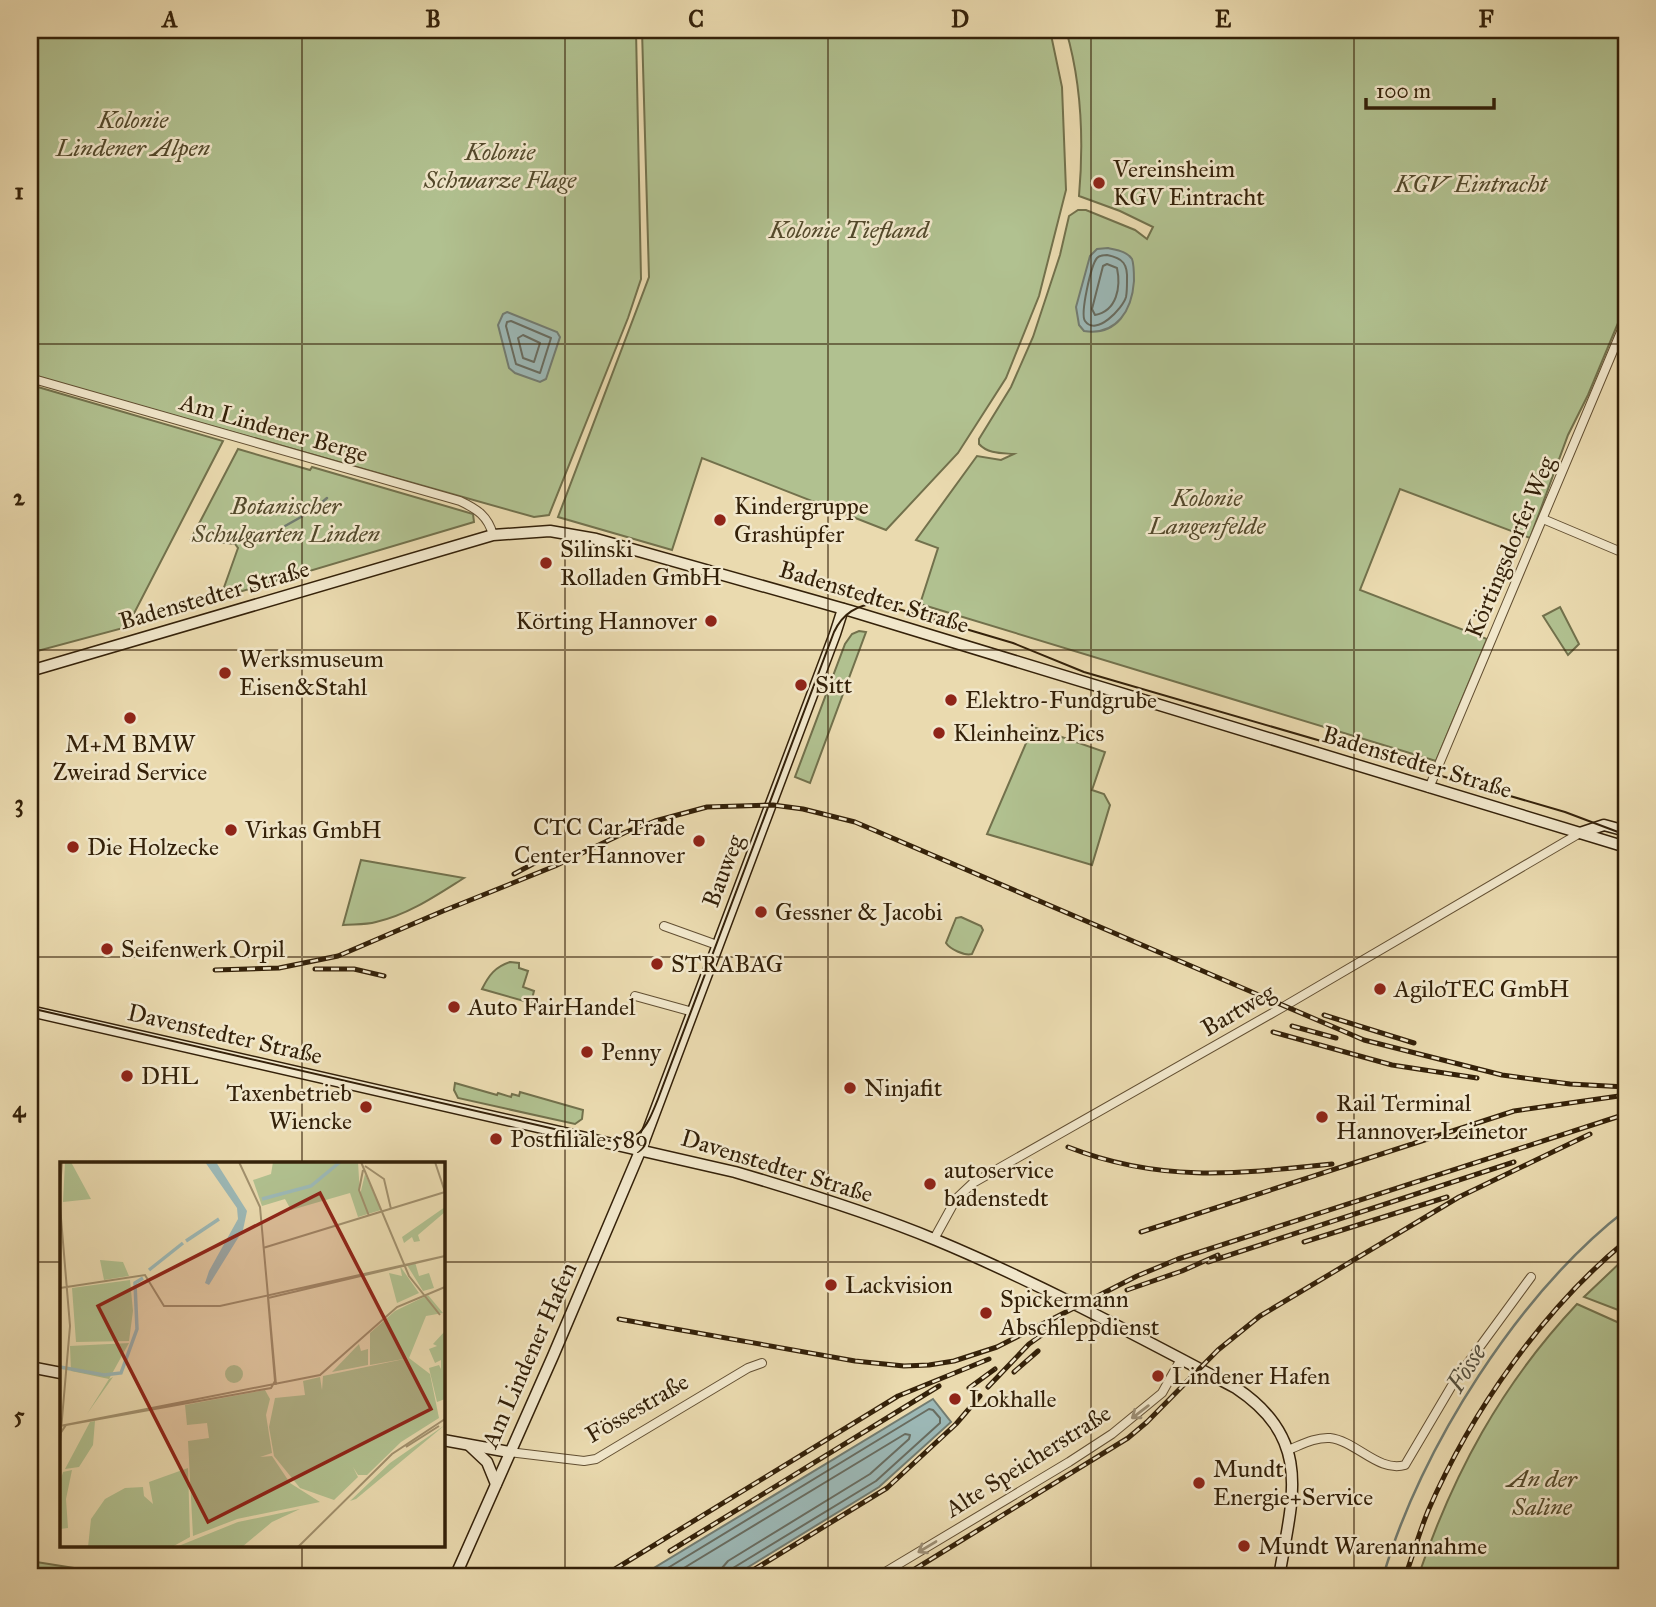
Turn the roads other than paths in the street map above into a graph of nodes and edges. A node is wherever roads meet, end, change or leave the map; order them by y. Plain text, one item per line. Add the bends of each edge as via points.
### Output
1 (1626, 320) edge
2 (30, 378) edge
3 (1543, 519) junction
4 (493, 535) junction
5 (1626, 554) edge
6 (843, 608) junction
7 (30, 671) edge
8 (1429, 788) junction
9 (1626, 831) edge
10 (1580, 833) junction
11 (1626, 847) edge
12 (664, 926) dead end
13 (717, 945) junction
14 (635, 996) dead end
15 (30, 1011) edge
16 (693, 1012) junction
17 (640, 1149) junction
18 (934, 1239) junction
19 (1531, 1277) dead end
20 (1181, 1359) junction
21 (762, 1363) dead end
22 (30, 1367) edge
23 (60, 1373) edge
24 (444, 1440) edge
25 (468, 1445) junction
26 (1288, 1450) junction
27 (509, 1452) junction
28 (496, 1484) junction
29 (455, 1577) edge
30 (877, 1577) edge
31 (1279, 1577) edge

1 - 3 street, Körtingsdorfer Weg
2 - 4 street, Am Lindener Berge via 460,501 486,518
3 - 5 street
3 - 8 street, Körtingsdorfer Weg
4 - 6 street, Badenstedter Straße via 550,531 596,539
4 - 7 street, Badenstedter Straße
6 - 8 street, Badenstedter Straße
6 - 13 street, Bauweg
8 - 10 street, Badenstedter Straße
9 - 10 street, Badenstedter Straße via 1604,825
10 - 11 street, Badenstedter Straße
10 - 18 street, Bartweg via 973,1183 956,1199
12 - 13 street
13 - 16 street, Bauweg
14 - 16 street
15 - 17 street, Davenstedter Straße
16 - 17 street, Bauweg
17 - 18 street, Davenstedter Straße via 793,1189
17 - 27 street, Am Lindener Hafen
18 - 20 street, Davenstedter Straße via 1029,1281
19 - 26 street via 1454,1382 1405,1465 1387,1465 1331,1438
20 - 26 street, Davenstedter Straße via 1252,1398 1279,1429
20 -> 30 street, Alte Speicherstraße via 1162,1393 1112,1434
21 - 27 street, Fössestraße via 596,1459
22 - 23 street
24 - 25 street, Fössestraße
25 - 27 street, Fössestraße
25 - 28 street via 487,1462
26 - 31 street, Davenstedter Straße via 1293,1485
27 - 28 street, Am Lindener Hafen
28 - 29 street, Am Lindener Hafen

